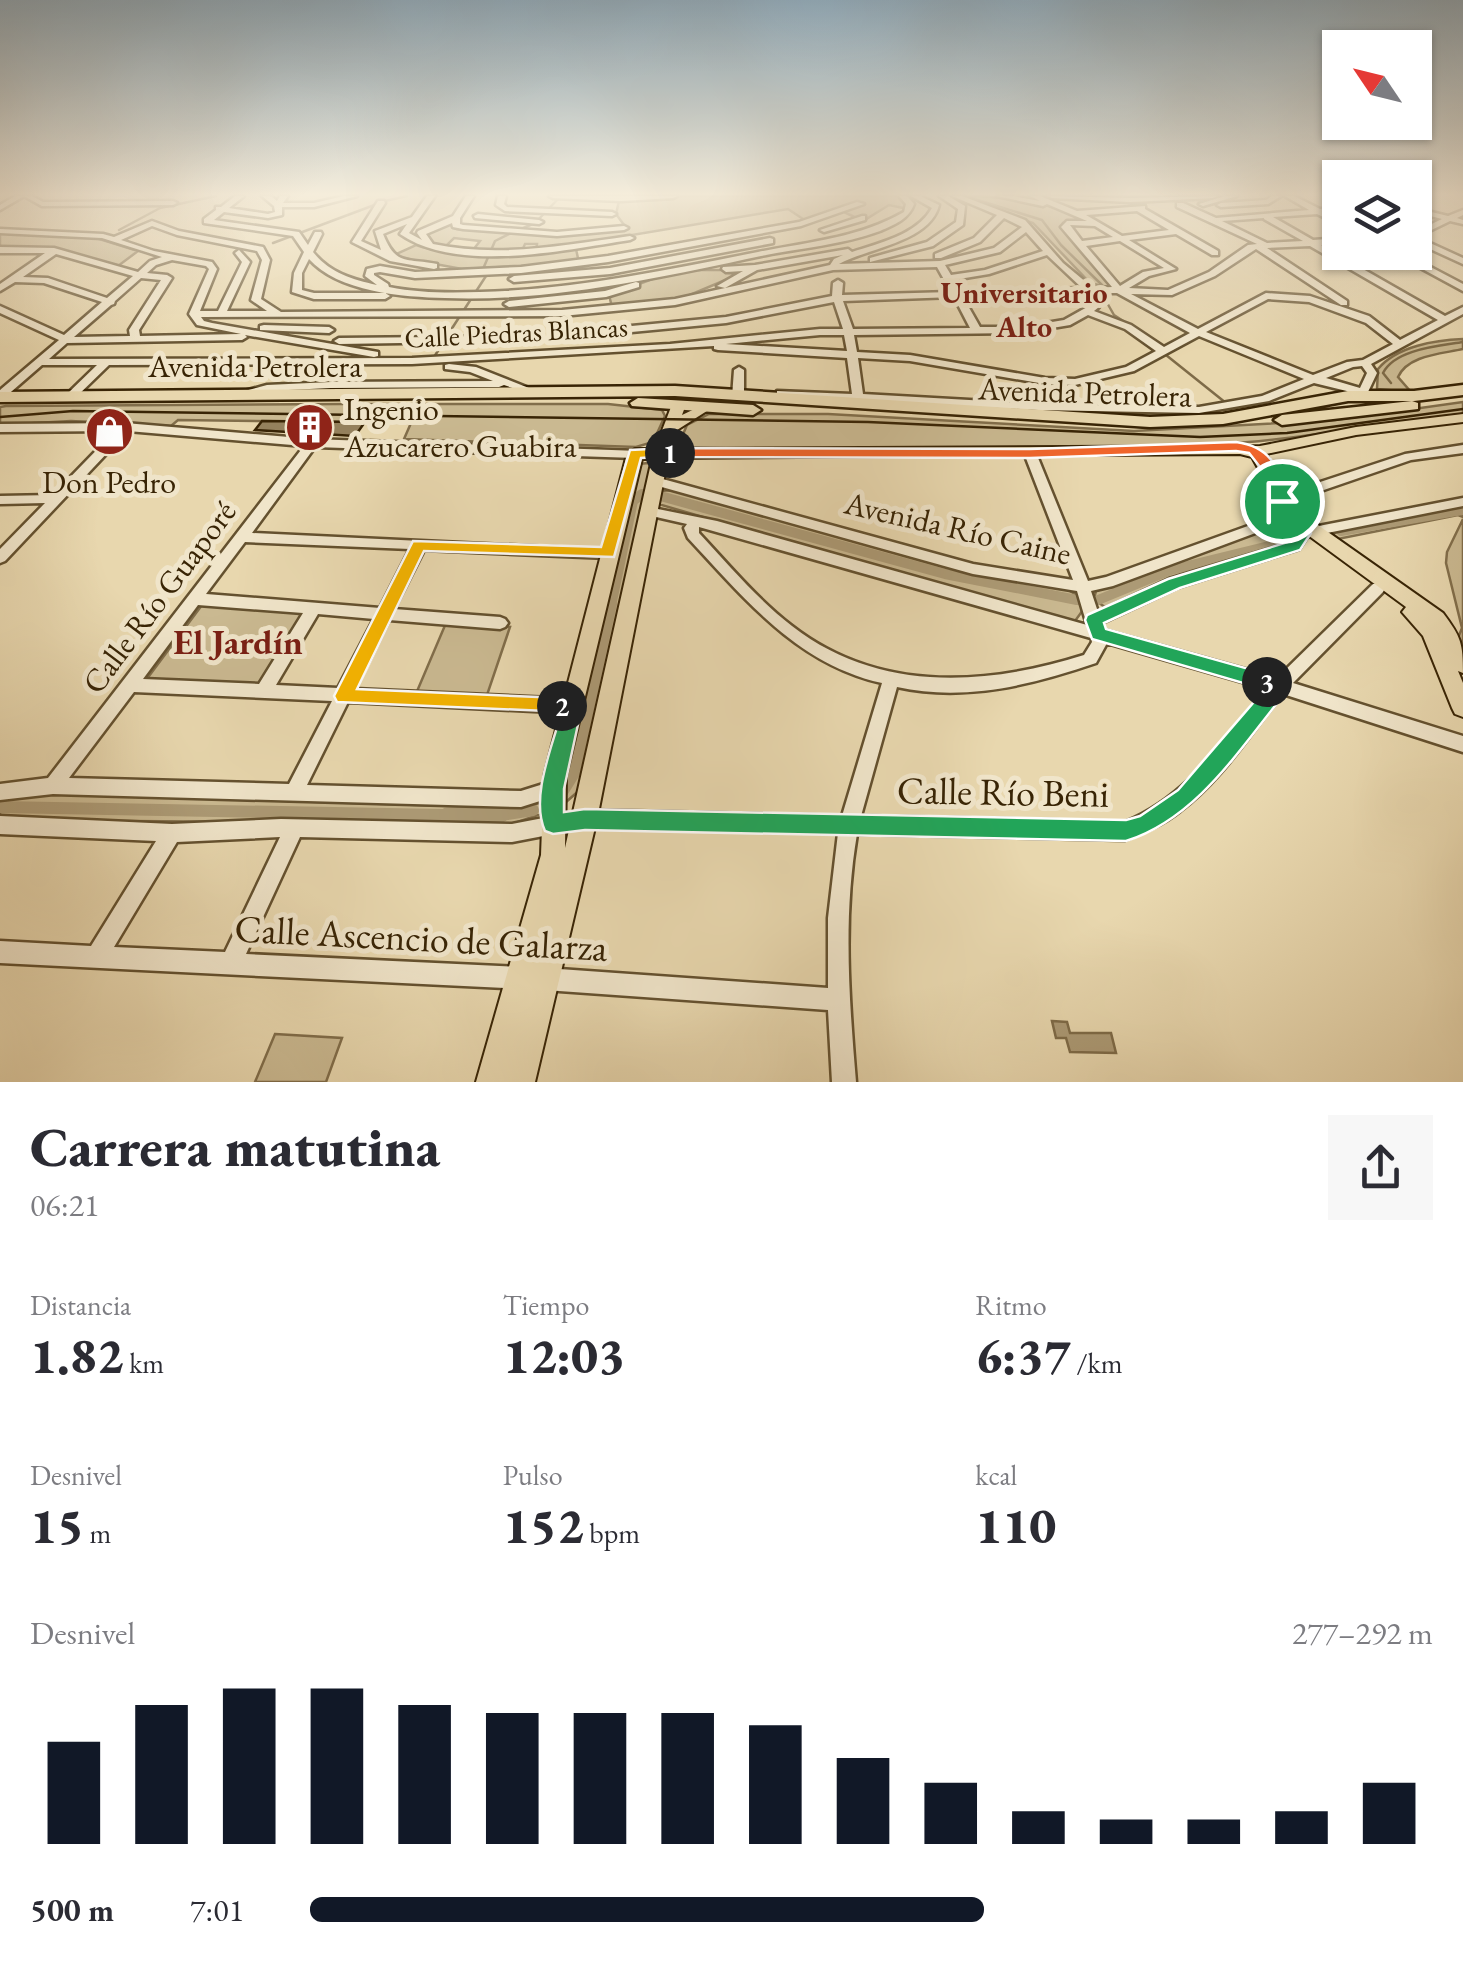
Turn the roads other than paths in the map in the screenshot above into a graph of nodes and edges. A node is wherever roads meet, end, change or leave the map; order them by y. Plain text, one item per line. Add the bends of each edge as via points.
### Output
1 (132, 246) edge
2 (248, 246) edge
3 (260, 246) edge
4 (302, 246) edge
5 (314, 246) edge
6 (369, 246) edge
7 (383, 246) edge
8 (560, 246) edge
9 (676, 246) edge
10 (738, 246) edge
11 (802, 246) edge
12 (873, 246) edge
13 (917, 246) edge
14 (965, 246) edge
15 (1005, 246) edge
16 (1044, 246) edge
17 (1081, 246) edge
18 (1135, 246) edge
19 (1204, 246) edge
20 (1257, 246) joint
21 (1319, 246) edge
22 (1434, 246) edge
23 (436, 247) edge
24 (256, 248) junction
25 (0, 250) edge
26 (54, 251) junction
27 (859, 251) junction
28 (1049, 252) junction
29 (238, 253) dead end
30 (1215, 253) dead end
31 (155, 257) junction
32 (309, 259) junction
33 (393, 259) junction
34 (939, 260) junction
35 (1463, 261) edge
36 (833, 266) junction
37 (690, 268) junction
38 (755, 268) junction
39 (1429, 270) edge
40 (464, 271) junction
41 (668, 272) junction
42 (140, 275) junction
43 (948, 278) junction
44 (13, 279) junction
45 (838, 283) dead end
46 (0, 288) edge
47 (1463, 288) edge
48 (391, 289) junction
49 (1119, 290) junction
50 (1092, 292) junction
51 (426, 293) junction
52 (958, 296) junction
53 (698, 297) junction
54 (837, 298) junction
55 (1332, 301) junction
56 (111, 302) junction
57 (509, 304) dead end
58 (0, 308) edge
59 (1463, 310) edge
60 (1089, 312) junction
61 (194, 314) junction
62 (221, 314) junction
63 (279, 314) junction
64 (1444, 319) junction
65 (228, 328) junction
66 (976, 329) junction
67 (329, 330) dead end
68 (621, 330) dead end
69 (848, 332) junction
70 (1197, 332) junction
71 (272, 337) junction
72 (135, 338) junction
73 (528, 339) dead end
74 (67, 340) junction
75 (289, 340) junction
76 (1398, 343) junction
77 (692, 345) junction
78 (1163, 351) junction
79 (853, 358) junction
80 (412, 361) junction
81 (41, 362) junction
82 (106, 362) junction
83 (1365, 363) junction
84 (740, 370) dead end
85 (365, 373) dead end
86 (1315, 380) junction
87 (510, 384) junction
88 (356, 385) junction
89 (1463, 394) edge
90 (544, 395) junction
91 (238, 396) junction
92 (858, 396) junction
93 (70, 397) junction
94 (738, 397) junction
95 (700, 398) junction
96 (1328, 398) junction
97 (0, 399) edge
98 (1361, 402) junction
99 (678, 408) junction
100 (1204, 415) junction
101 (1462, 419) edge
102 (674, 426) junction
103 (126, 427) junction
104 (0, 428) edge
105 (312, 442) junction
106 (1254, 449) junction
107 (1463, 449) edge
108 (635, 454) junction
109 (661, 454) junction
110 (1032, 458) junction
111 (655, 480) junction
112 (56, 499) junction
113 (0, 500) edge
114 (1282, 501) junction
115 (1463, 502) edge
116 (648, 510) junction
117 (696, 521) junction
118 (1306, 528) junction
119 (242, 538) junction
120 (419, 545) junction
121 (608, 553) junction
122 (0, 558) edge
123 (1084, 587) junction
124 (1378, 588) junction
125 (196, 600) junction
126 (314, 608) junction
127 (384, 613) junction
128 (500, 623) dead end
129 (1091, 628) junction
130 (1463, 665) edge
131 (890, 680) junction
132 (131, 684) junction
133 (1280, 686) junction
134 (264, 692) junction
135 (344, 696) junction
136 (572, 706) junction
137 (1463, 708) edge
138 (1463, 744) edge
139 (53, 786) junction
140 (553, 789) junction
141 (0, 792) edge
142 (294, 793) junction
143 (585, 819) junction
144 (850, 823) junction
145 (553, 824) junction
146 (0, 825) edge
147 (294, 829) junction
148 (172, 832) junction
149 (0, 952) edge
150 (97, 955) junction
151 (231, 963) junction
152 (535, 979) junction
153 (838, 1000) junction
154 (491, 1082) edge
155 (520, 1082) edge
156 (844, 1082) edge

1 - 31 street
2 - 24 street
3 - 24 street
4 - 32 street
5 - 32 street
6 - 33 street
7 - 33 street
8 - 23 street via 514,252
9 - 40 street via 535,269
10 - 40 street via 561,277 488,280
11 - 37 street
12 - 27 street
13 - 36 street
14 - 34 street
15 - 34 street
16 - 28 street
17 - 49 street
18 - 49 street via 1172,269
19 - 30 street
20 - 49 street via 1176,292
20 - 55 street
21 - 64 street
22 - 35 street
24 - 63 street via 266,260 256,300
25 - 26 street
26 - 42 street
26 - 44 street
27 - 36 street
27 - 38 street
28 - 43 street
28 - 50 street
29 - 62 street via 246,262
31 - 42 street
31 - 61 street via 213,269
32 - 48 street via 343,279
32 - 51 street via 295,290 302,294
33 - 40 street
34 - 36 street
34 - 43 street
36 - 53 street
37 - 38 street
37 - 41 street
38 - 53 street
39 - 47 street
40 - 48 street via 368,274
41 - 51 street via 521,292
41 - 57 street via 606,294
42 - 56 street
42 - 72 street via 166,278
43 - 52 street
44 - 46 street
44 - 56 street via 45,280
45 - 54 street
48 - 51 street
49 - 50 street
49 - 70 street
50 - 52 street
50 - 60 street
52 - 54 street
52 - 66 street
53 - 63 street via 510,315
54 - 68 street via 726,320
54 - 69 street
55 - 70 street via 1266,296
55 - 76 street
56 - 74 street
58 - 74 street
59 - 64 street
60 - 66 street via 1054,326
60 - 78 street
61 - 62 street
61 - 65 street via 200,323
62 - 63 street
64 - 76 street
65 - 67 street
65 - 71 street
66 - 69 street
69 - 77 street
69 - 79 street
70 - 78 street
70 - 86 street
71 - 72 street
71 - 75 street
72 - 74 street
73 - 75 street
74 - 81 street
75 - 80 street
76 - 83 street
77 - 79 street
77 - 80 street, Calle Piedras Blancas
78 - 79 street via 1116,374 1076,382 910,358
79 - 92 street
80 - 82 street, Calle Piedras Blancas
80 - 87 street via 472,369
81 - 82 street, Calle Piedras Blancas
81 - 97 street
82 - 93 street
83 - 86 street
83 - 98 street via 1372,373
84 - 94 street
85 - 88 street
86 - 96 street
86 - 98 street
86 - 100 street
87 - 88 street
87 - 90 street
88 - 91 street via 267,388
89 - 98 highway, Avenida Petrolera
89 - 98 highway, Avenida Petrolera
90 - 91 highway, Avenida Petrolera
90 - 95 highway, Avenida Petrolera
91 - 93 highway, Avenida Petrolera
92 - 94 street
92 - 100 street
93 - 97 highway, Avenida Petrolera
94 - 95 highway, Avenida Petrolera
94 - 100 highway, Avenida Petrolera via 1050,418
95 - 98 highway, Avenida Petrolera via 1138,428
95 - 99 highway, Avenida Petrolera
95 - 102 main road
96 - 98 highway via 1339,409
96 - 100 highway, Avenida Petrolera
97 - 99 highway, Avenida Petrolera via 574,400
99 - 102 main road
101 - 106 main road
102 - 109 main road
103 - 104 street
103 - 105 street
103 - 112 street
105 - 108 street
105 - 119 street, Calle Río Guaporé
106 - 110 main road via 1227,457
106 - 114 main road
107 - 114 street, Avenida Río Caine via 1409,458
108 - 109 main road
108 - 121 main road
109 - 110 main road
109 - 111 main road
110 - 123 street
111 - 116 main road
111 - 123 street, Avenida Río Caine via 954,564
112 - 113 street
112 - 122 street
114 - 118 main road
114 - 123 street, Avenida Río Caine via 1264,525
115 - 118 street
116 - 117 street, Avenida Río Caine
116 - 143 main road
117 - 129 street, Avenida Río Caine
117 - 131 street via 693,535 780,625 822,653
118 - 124 main road
118 - 129 street via 1294,546 1174,583
118 - 130 main road via 1436,618
119 - 120 street
119 - 125 street, Calle Río Guaporé
120 - 121 street
120 - 127 street
121 - 136 main road
123 - 129 street
124 - 133 street, Calle Río Beni
124 - 137 main road via 1426,624
125 - 126 street
125 - 132 street, Calle Río Guaporé
126 - 127 street
126 - 134 street
127 - 128 street
127 - 135 street
129 - 131 street via 1098,650 1090,659 1013,682 945,687
129 - 133 street, Avenida Río Caine
131 - 144 street
132 - 134 street
132 - 139 street, Calle Río Guaporé
133 - 138 street, Avenida Río Caine
133 - 144 street, Calle Río Beni via 1201,782 1146,824 1126,831
134 - 135 street
135 - 136 street
135 - 142 street
136 - 140 main road
139 - 141 street
139 - 142 street
140 - 142 street via 520,799
140 - 145 main road
143 - 144 street, Calle Río Beni
143 - 145 street
143 - 152 main road
144 - 153 street
145 - 147 street via 512,834
145 - 152 main road
146 - 148 street
147 - 148 street
147 - 151 street
148 - 150 street
149 - 150 street, Calle Ascencio de Galarza
150 - 151 street, Calle Ascencio de Galarza
151 - 152 street, Calle Ascencio de Galarza
152 - 153 street, Calle Ascencio de Galarza
152 - 154 main road
152 - 155 main road
153 - 156 street

